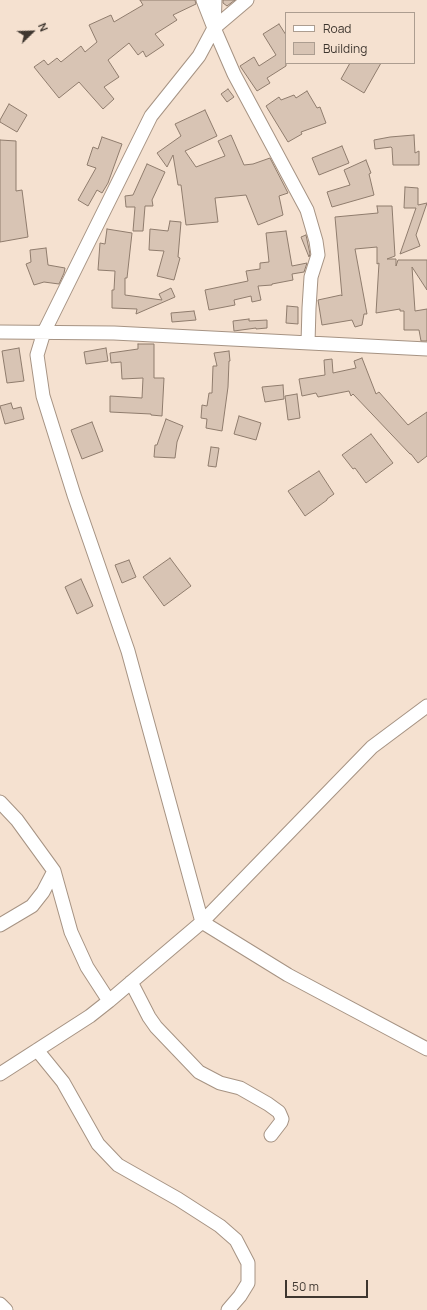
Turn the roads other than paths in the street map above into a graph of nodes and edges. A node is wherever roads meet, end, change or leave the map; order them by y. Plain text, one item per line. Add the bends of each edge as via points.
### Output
1 (203, 0) edge
2 (216, 0) edge
3 (247, 0) edge
4 (214, 28) junction
5 (0, 332) edge
6 (44, 332) junction
7 (308, 343) junction
8 (427, 349) edge
9 (427, 706) edge
10 (0, 802) edge
11 (54, 871) junction
12 (202, 922) junction
13 (0, 925) edge
14 (131, 982) junction
15 (109, 1001) junction
16 (427, 1048) edge
17 (37, 1050) junction
18 (0, 1074) edge
19 (271, 1135) dead end
20 (0, 1304) edge
21 (6, 1310) edge
22 (228, 1310) edge

1 - 4 street
2 - 4 street
3 - 4 street
4 - 6 street via 199,56 151,116
4 - 7 street via 234,74 307,210 318,255 311,277
5 - 6 street
6 - 7 street
6 - 12 street via 37,354 43,396 128,651
7 - 8 street
9 - 12 street via 372,747
10 - 11 street via 17,820
11 - 13 street via 32,906
11 - 15 street via 71,932 87,968
12 - 14 street
12 - 16 street via 288,975
14 - 15 street
14 - 19 street via 156,1027 199,1072 220,1083 240,1088 279,1112 281,1122
15 - 17 street
17 - 18 street
17 - 22 street via 62,1082 98,1144 118,1165 178,1199 220,1226 236,1240 248,1263 248,1283
20 - 21 street

